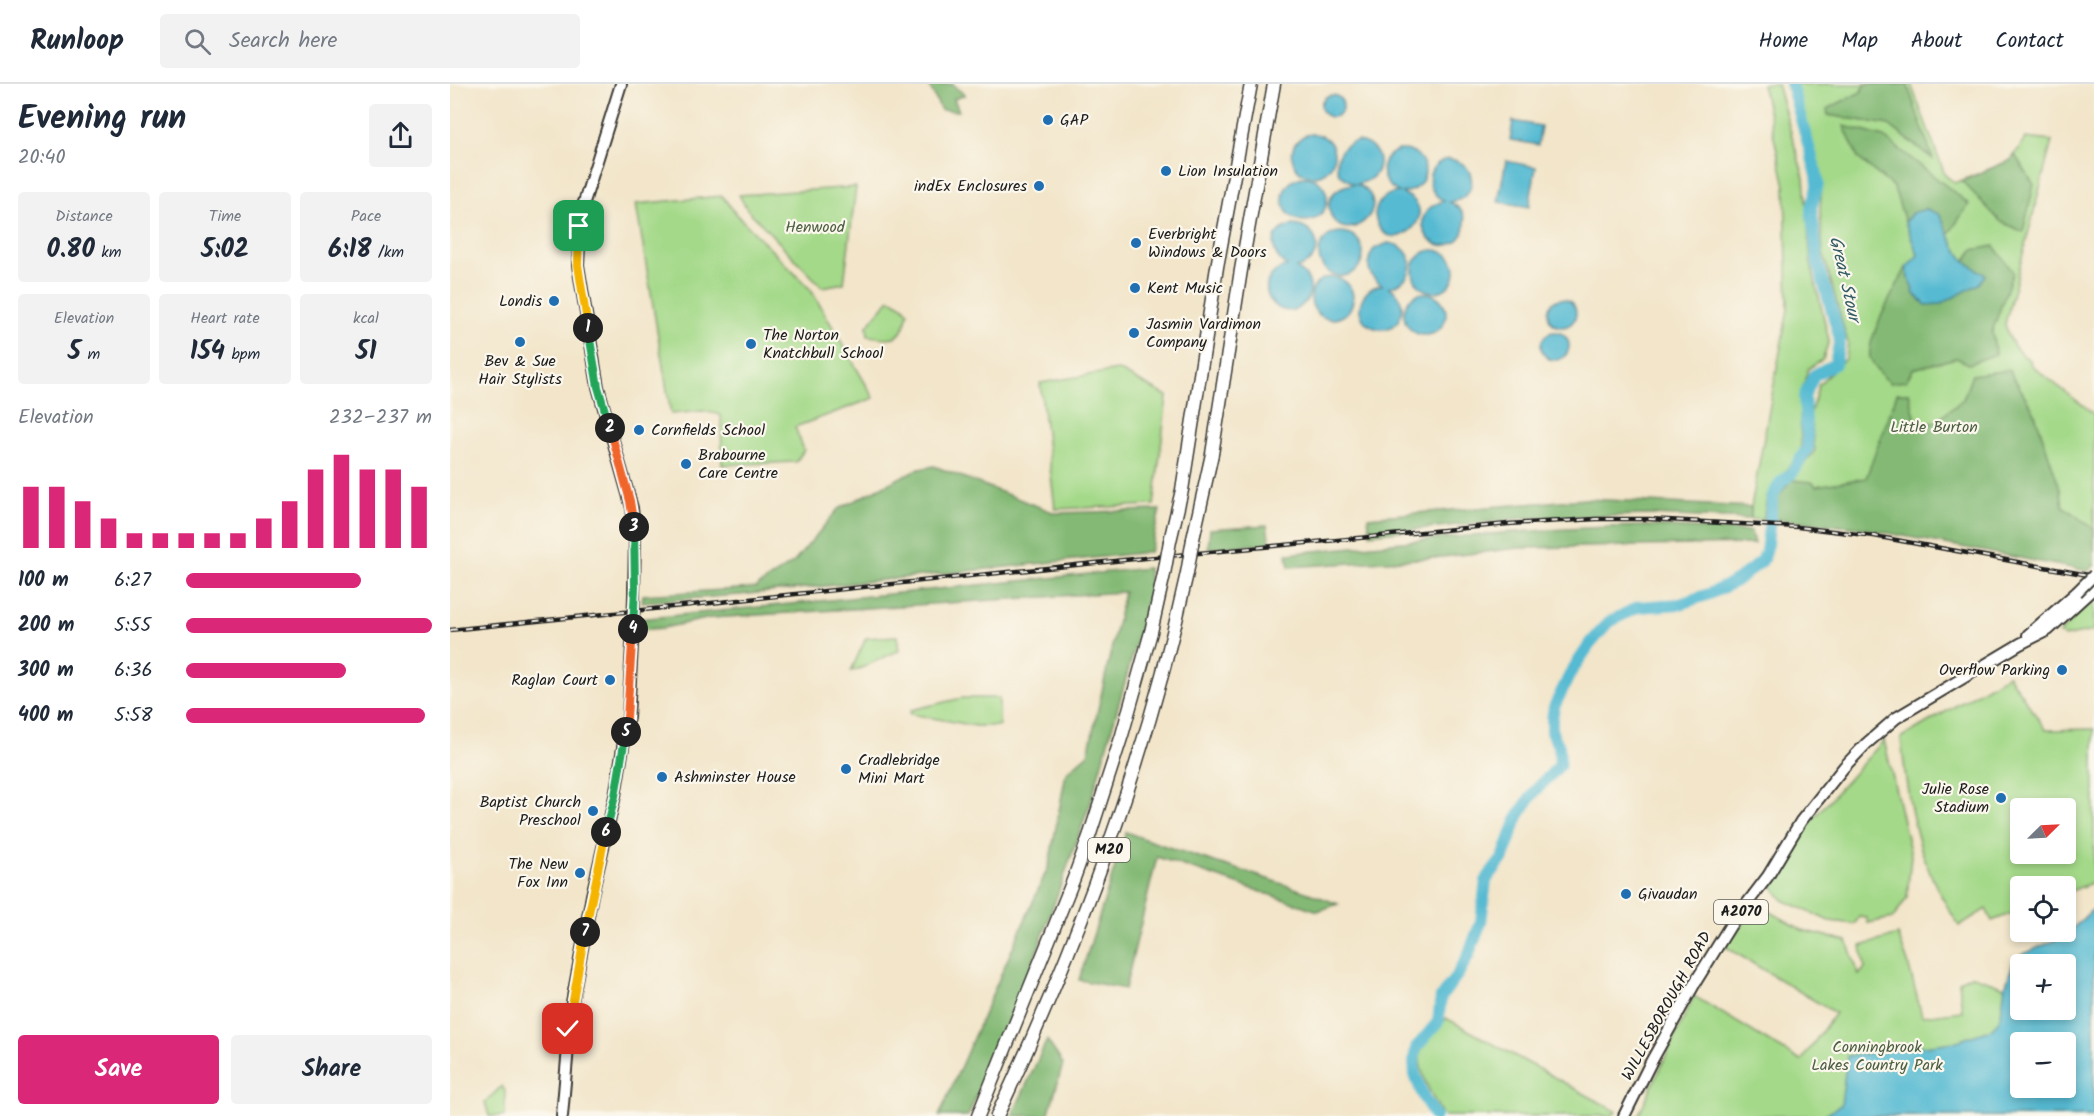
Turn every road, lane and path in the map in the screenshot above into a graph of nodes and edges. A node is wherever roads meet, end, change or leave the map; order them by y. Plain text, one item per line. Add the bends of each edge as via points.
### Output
1 (621, 84) edge
2 (1251, 84) edge
3 (1274, 84) edge
4 (2094, 574) edge
5 (2092, 591) edge
6 (2020, 644) junction
7 (562, 1116) edge
8 (978, 1116) edge
9 (997, 1116) edge
10 (1624, 1116) edge

1 - 7 main road, bridge via 581,212 578,265 598,387 632,508 634,595 628,717 572,1002
2 - 8 highway, M20, bridge via 1182,489 1151,633 1090,834
3 - 9 highway, M20, bridge via 1212,454 1172,642 1116,830 1024,1060
4 - 6 main road, WILLESBOROUGH ROAD / A2070, bridge
5 - 6 main road, WILLESBOROUGH ROAD / A2070 via 2048,630
6 - 10 main road, WILLESBOROUGH ROAD / A2070 via 1896,718 1844,767 1730,926

